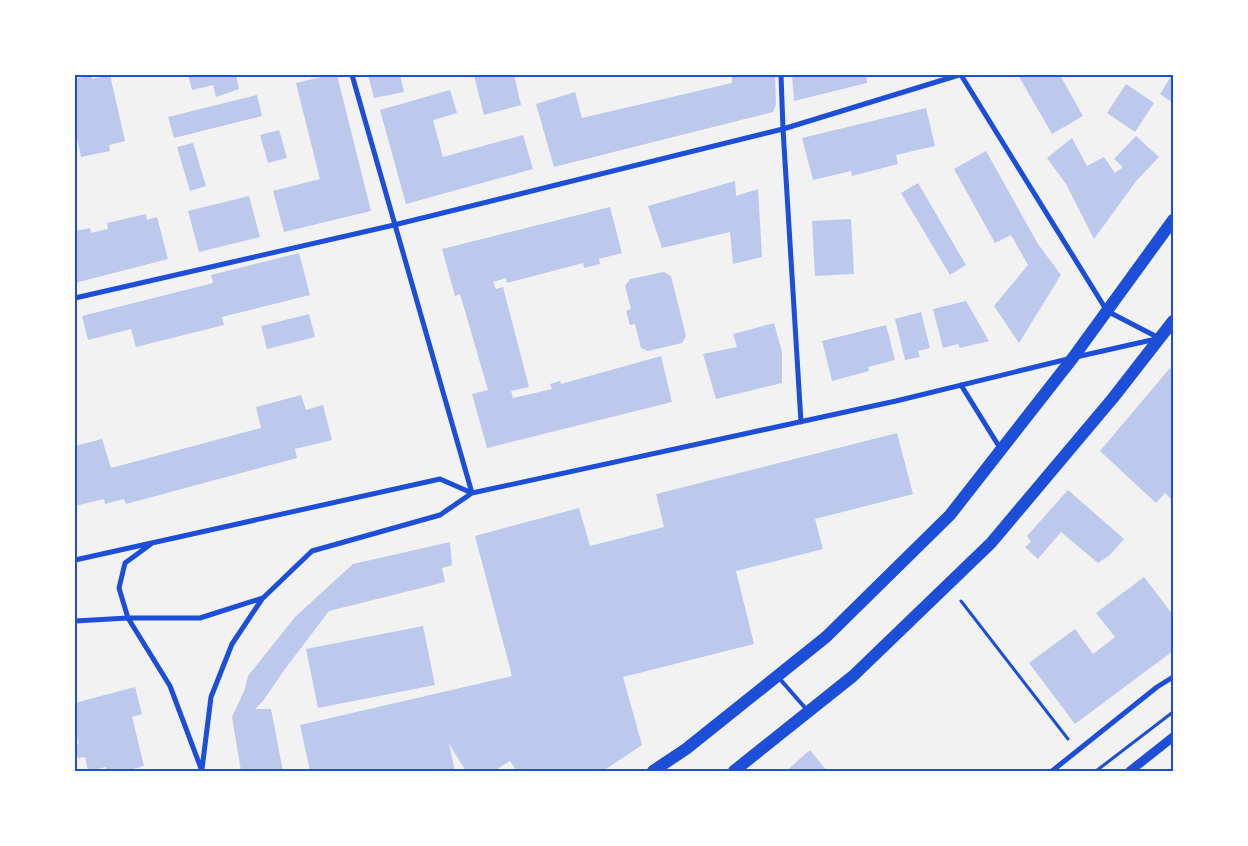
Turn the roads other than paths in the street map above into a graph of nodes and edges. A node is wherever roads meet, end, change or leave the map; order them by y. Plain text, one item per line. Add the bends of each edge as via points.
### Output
1 (352, 75) edge
2 (782, 75) edge
3 (960, 75) edge
4 (783, 129) junction
5 (1173, 220) edge
6 (394, 225) junction
7 (75, 298) edge
8 (1106, 311) junction
9 (1173, 322) edge
10 (1163, 338) junction
11 (1072, 358) junction
12 (961, 385) junction
13 (801, 422) junction
14 (1001, 450) junction
15 (472, 493) junction
16 (155, 542) junction
17 (75, 560) edge
18 (263, 598) junction
19 (128, 618) junction
20 (75, 621) edge
21 (777, 676) junction
22 (1173, 677) edge
23 (808, 712) junction
24 (1173, 737) edge
25 (202, 770) edge
26 (653, 771) edge
27 (734, 771) edge
28 (1052, 771) edge
29 (1130, 771) edge

1 - 6 street
2 - 4 street
3 - 4 street
3 - 8 street
4 - 6 street
4 - 13 street
5 - 8 main road
6 - 7 street
6 - 15 street
8 - 10 street
8 - 11 main road
9 - 10 main road
10 - 11 street
10 - 23 main road via 991,543 853,676
11 - 12 street
11 - 14 main road
12 - 13 street
12 - 14 street
13 - 15 street
14 - 21 main road via 950,515 826,637
15 - 16 street via 440,479
15 - 18 street via 440,515 312,551
16 - 17 street
16 - 19 street via 125,564 119,588
18 - 19 street via 200,618
18 - 25 street via 232,644 211,698
19 - 20 street
19 - 25 street via 170,686
21 - 23 lane
21 - 26 main road via 686,749
22 - 28 street
23 - 27 main road
24 - 29 street

